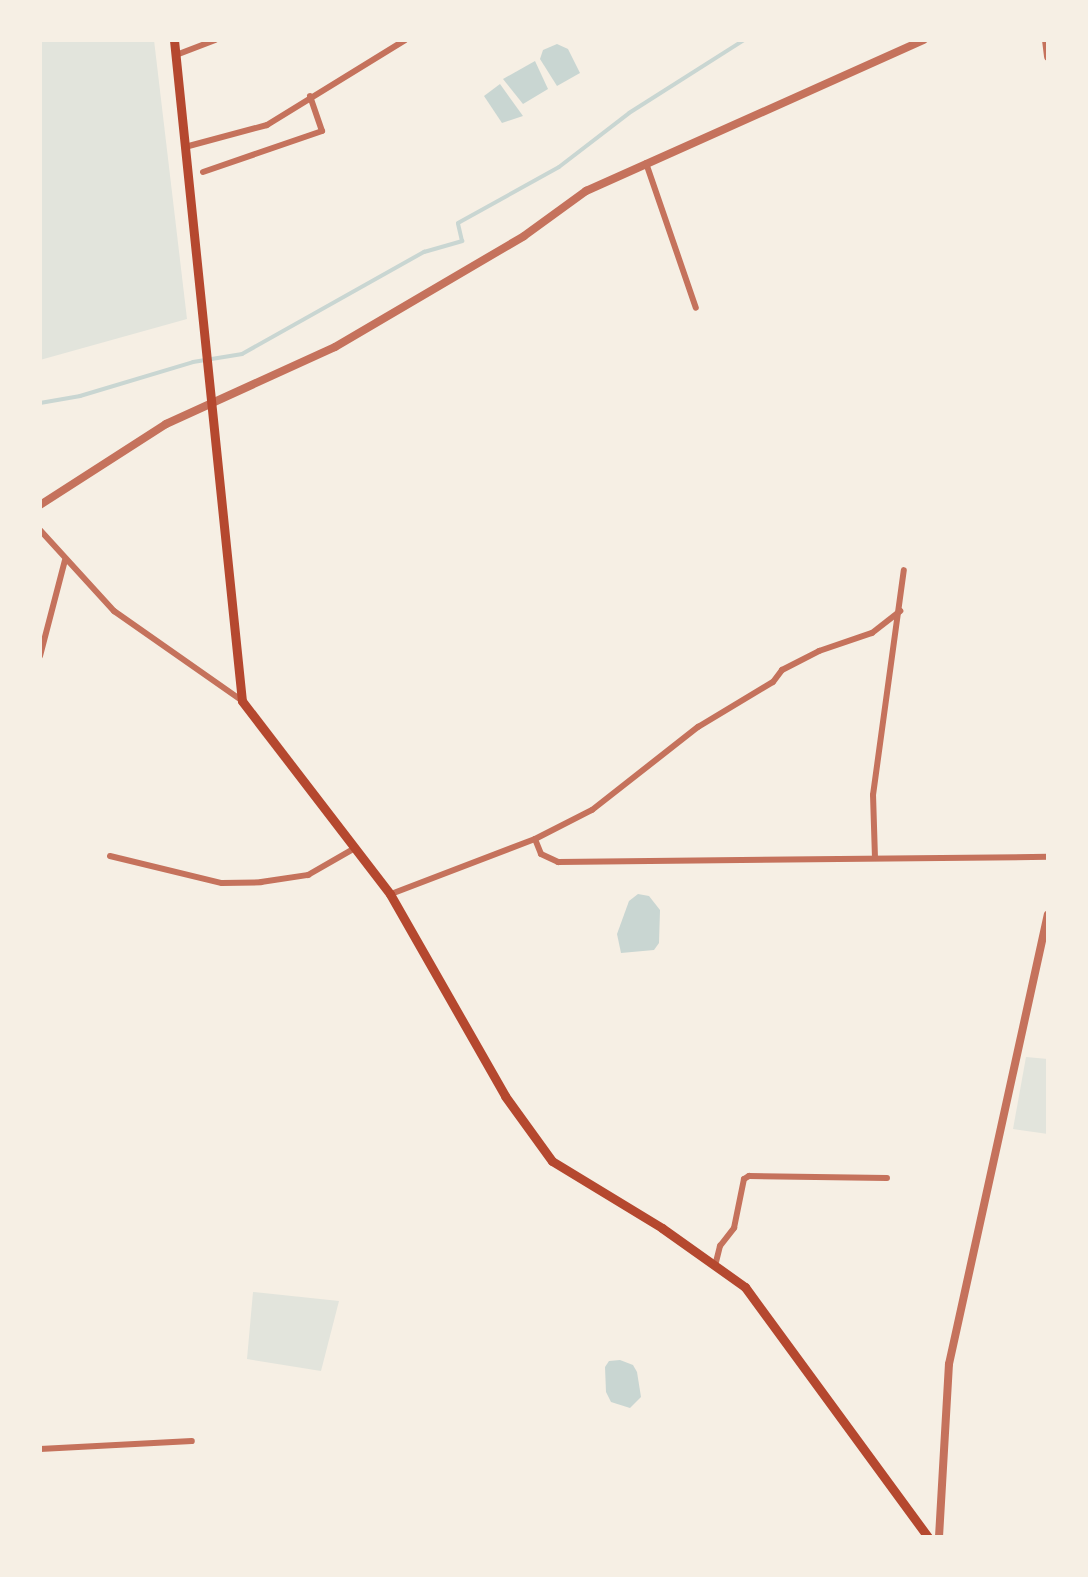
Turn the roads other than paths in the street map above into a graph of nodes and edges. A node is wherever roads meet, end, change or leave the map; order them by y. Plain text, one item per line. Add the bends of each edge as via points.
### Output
1 (174, 40) edge
2 (215, 40) edge
3 (405, 40) edge
4 (924, 40) edge
5 (1046, 40) edge
6 (176, 55) junction
7 (1048, 58) edge
8 (310, 96) junction
9 (184, 148) junction
10 (646, 162) junction
11 (203, 172) dead end
12 (696, 308) dead end
13 (210, 404) junction
14 (40, 505) edge
15 (40, 530) edge
16 (66, 558) junction
17 (904, 570) dead end
18 (900, 611) junction
19 (40, 656) edge
20 (242, 701) junction
21 (534, 839) junction
22 (355, 848) junction
23 (110, 856) dead end
24 (1048, 857) edge
25 (875, 858) junction
26 (390, 894) junction
27 (1048, 916) edge
28 (1046, 946) edge
29 (887, 1178) dead end
30 (715, 1266) junction
31 (192, 1441) dead end
32 (40, 1450) edge
33 (928, 1537) edge
34 (939, 1537) edge

1 - 6 main road
2 - 6 street
3 - 8 street
4 - 10 street
5 - 7 street
6 - 9 main road
8 - 9 street via 267,125
8 - 11 street via 322,132
9 - 13 main road
10 - 12 street
10 - 13 street via 586,191 524,236 335,348
13 - 14 street via 166,424
13 - 20 main road
15 - 16 street
16 - 19 street
16 - 20 street via 114,611
17 - 18 street
18 - 21 street via 872,633 782,670 592,810
18 - 25 street via 873,795
20 - 22 main road
21 - 25 street via 541,854 558,862
21 - 26 street
22 - 23 street via 308,874 261,882 222,883
22 - 26 main road
24 - 25 street
26 - 30 main road via 505,1096 552,1161
27 - 28 street
28 - 34 street via 996,1135 949,1364
29 - 30 street via 748,1176
30 - 33 main road via 745,1288
31 - 32 street

